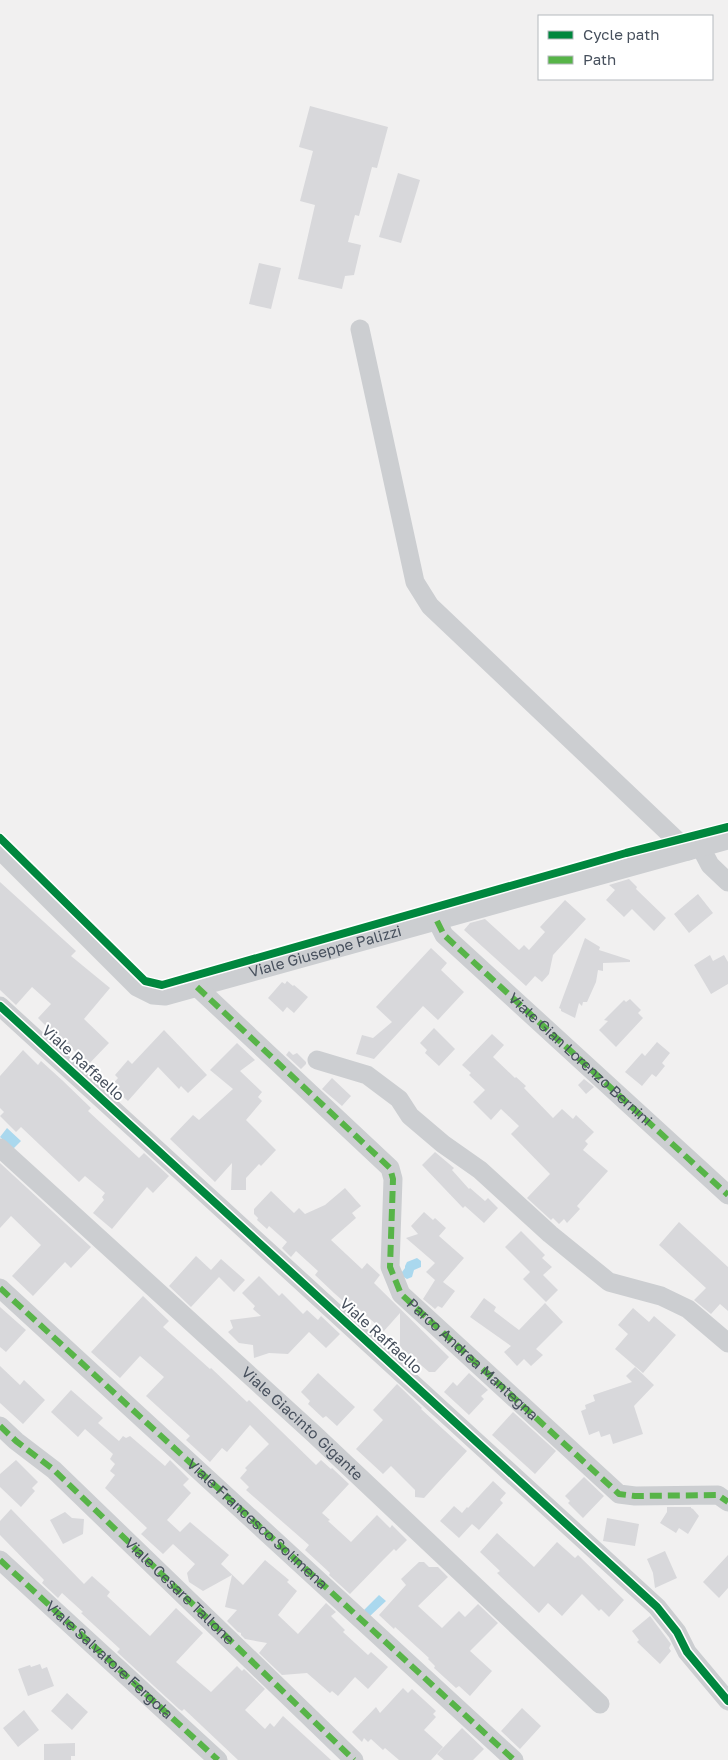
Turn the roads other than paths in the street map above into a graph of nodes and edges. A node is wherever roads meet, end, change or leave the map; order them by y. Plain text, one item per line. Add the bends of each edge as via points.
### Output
1 (360, 329) dead end
2 (728, 840) edge
3 (0, 850) edge
4 (694, 850) junction
5 (728, 882) edge
6 (437, 921) junction
7 (197, 987) junction
8 (0, 1006) edge
9 (317, 1060) dead end
10 (0, 1148) edge
11 (728, 1195) edge
12 (0, 1288) edge
13 (728, 1343) edge
14 (0, 1426) edge
15 (728, 1502) edge
16 (0, 1560) edge
17 (728, 1701) edge
18 (600, 1704) dead end
19 (218, 1760) edge
20 (354, 1760) edge
21 (514, 1760) edge

1 - 4 street via 415,582 430,606
2 - 4 street, Viale Giuseppe Palizzi
3 - 7 street, Viale Giuseppe Palizzi via 137,988 165,996
4 - 5 street
4 - 6 street, Viale Giuseppe Palizzi
6 - 7 street, Viale Giuseppe Palizzi
6 - 11 street, Viale Gian Lorenzo Bernini via 444,935
7 - 15 street, Parco Andrea Mantegna via 390,1168 393,1179 390,1267 401,1294 619,1494 718,1495
8 - 17 street, Viale Raffaello via 657,1606 677,1632 687,1652
9 - 13 street via 367,1075 398,1099 410,1116 480,1170 609,1282 661,1296 688,1310
10 - 18 street, Viale Giacinto Gigante via 314,1434
12 - 21 street, Viale Francesco Solimena
14 - 20 street, Viale Cesare Tallone via 54,1470
16 - 19 street, Viale Salvatore Fergola

